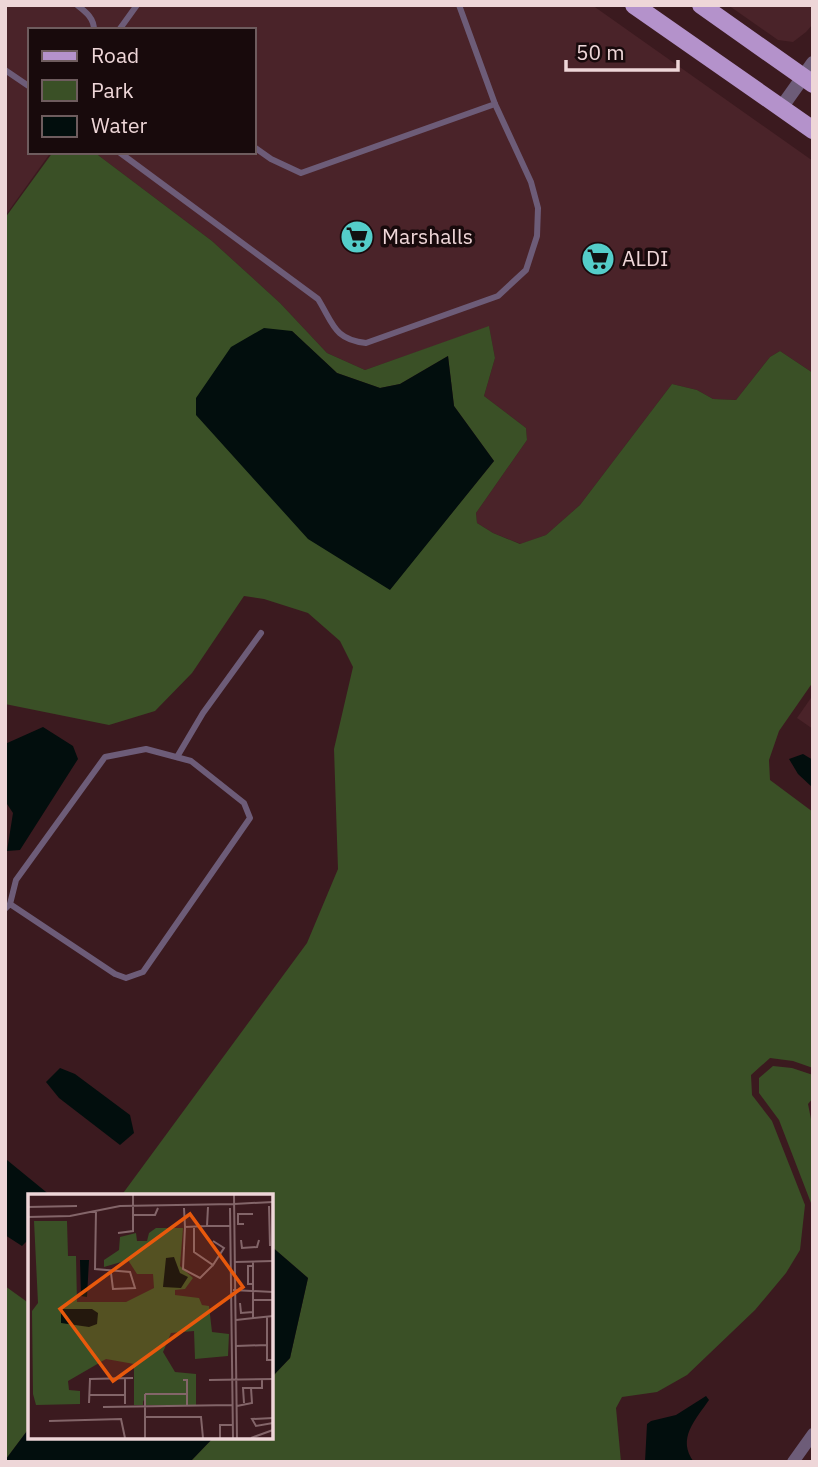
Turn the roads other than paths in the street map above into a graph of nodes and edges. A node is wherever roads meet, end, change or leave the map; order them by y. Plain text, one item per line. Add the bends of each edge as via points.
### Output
1 (77, 5) edge
2 (137, 5) edge
3 (459, 5) edge
4 (634, 5) edge
5 (701, 5) edge
6 (94, 28) edge
7 (121, 28) edge
8 (5, 69) edge
9 (809, 74) edge
10 (28, 86) edge
11 (495, 104) junction
12 (781, 108) junction
13 (813, 130) edge
14 (256, 148) edge
15 (122, 154) edge
16 (261, 633) dead end
17 (177, 757) junction
18 (8, 906) edge
19 (813, 1434) edge
20 (793, 1462) edge

1 - 6 lane
2 - 7 lane
3 - 11 lane
4 - 12 main road
5 - 9 main road
8 - 10 lane
9 - 12 street
11 - 14 lane via 301,173
11 - 15 lane via 538,208 537,236 526,270 498,296 366,343 337,334 317,299
12 - 13 main road
16 - 17 lane
17 - 18 lane via 146,749 105,757 16,880
17 - 18 lane via 191,761 244,803 250,818 143,972 126,978 115,974
19 - 20 street

